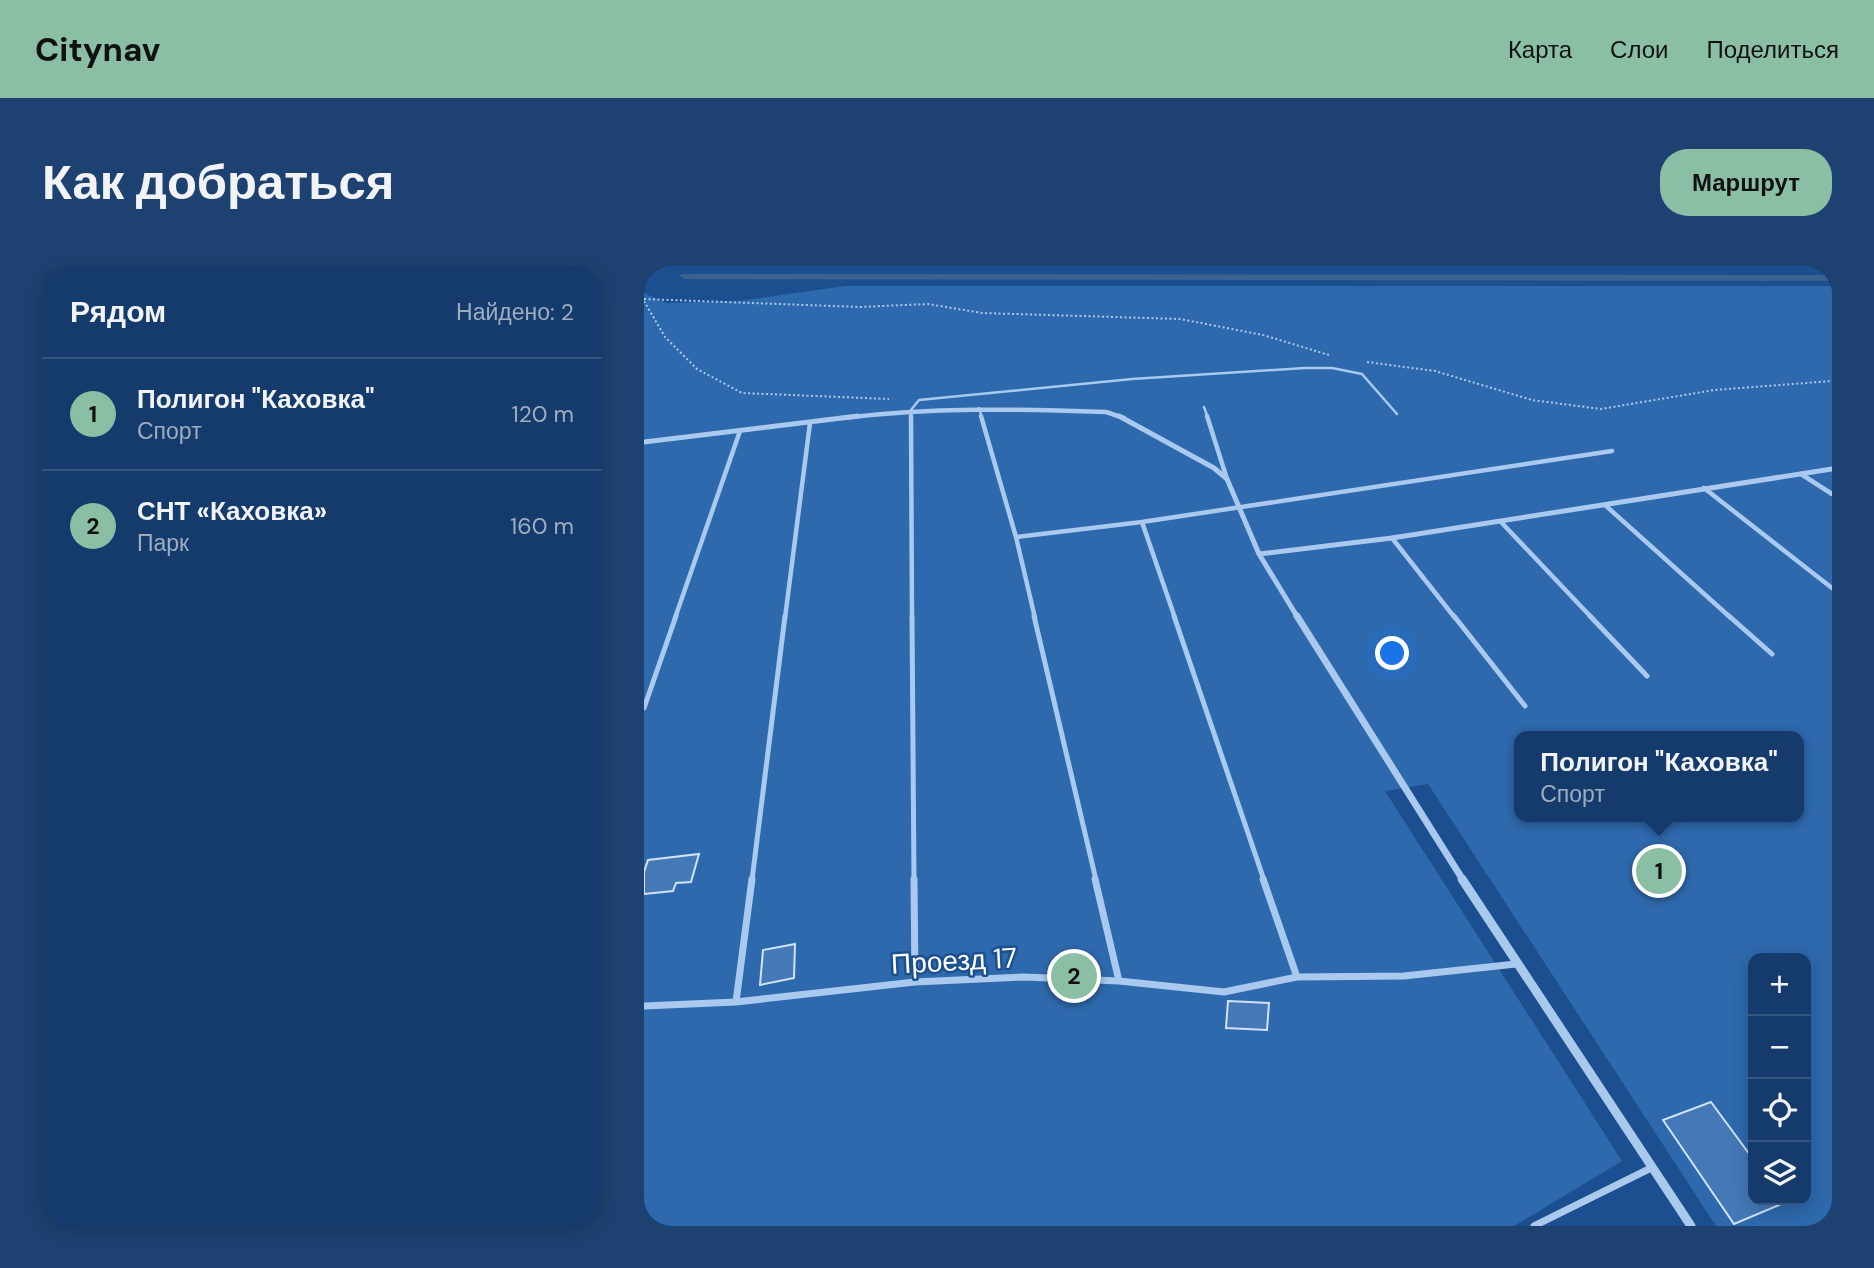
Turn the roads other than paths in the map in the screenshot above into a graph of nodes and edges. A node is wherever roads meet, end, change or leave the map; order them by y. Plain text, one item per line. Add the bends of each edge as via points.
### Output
1 (1204, 407) dead end
2 (979, 408) junction
3 (911, 410) junction
4 (1397, 414) dead end
5 (810, 423) junction
6 (740, 431) junction
7 (644, 442) edge
8 (1612, 451) dead end
9 (1832, 469) edge
10 (1801, 474) junction
11 (1227, 479) junction
12 (1704, 488) junction
13 (1832, 494) edge
14 (1605, 505) junction
15 (1238, 507) junction
16 (1142, 522) junction
17 (1501, 522) junction
18 (1016, 537) junction
19 (1392, 538) junction
20 (1259, 554) junction
21 (1832, 588) edge
22 (1772, 654) dead end
23 (1647, 676) dead end
24 (1525, 706) dead end
25 (644, 708) edge
26 (1516, 964) junction
27 (1297, 977) junction
28 (1119, 981) junction
29 (915, 982) junction
30 (736, 1002) junction
31 (644, 1006) edge
32 (1651, 1168) junction
33 (1534, 1226) edge
34 (1691, 1226) edge

1 - 11 lane
2 - 3 street
2 - 11 street via 1106,412 1129,420
2 - 18 lane
3 - 4 lane via 919,400 1132,379 1332,368 1363,374
3 - 5 street
3 - 29 lane
5 - 6 street
5 - 30 lane
6 - 7 street
6 - 25 lane
8 - 15 lane
9 - 10 street
10 - 12 street
10 - 13 lane
11 - 15 street
12 - 14 street
12 - 21 lane
14 - 17 street
14 - 22 lane
15 - 16 lane
15 - 20 street
16 - 18 lane
16 - 27 lane
17 - 19 street
17 - 23 lane
18 - 28 lane
19 - 20 street
19 - 24 lane
20 - 26 street
26 - 27 lane, Проезд 17 via 1404,976
26 - 32 street
27 - 28 lane, Проезд 17 via 1224,992
28 - 29 lane, Проезд 17 via 1024,977
29 - 30 lane, Проезд 17
30 - 31 lane, Проезд 17
32 - 33 lane
32 - 34 street

